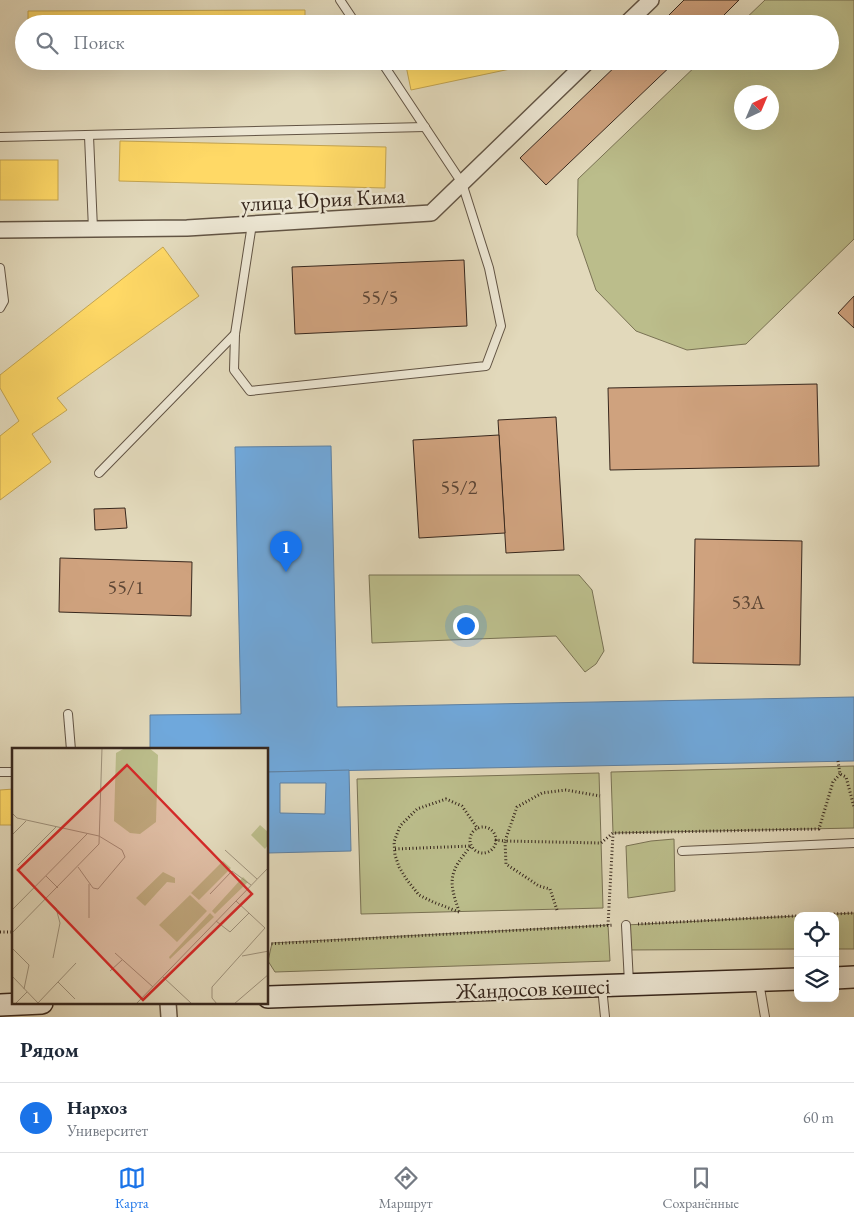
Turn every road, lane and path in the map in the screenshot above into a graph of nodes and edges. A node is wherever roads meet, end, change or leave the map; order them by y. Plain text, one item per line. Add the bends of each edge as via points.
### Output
1 (340, 0) edge
2 (651, 0) edge
3 (350, 15) edge
4 (635, 15) edge
5 (387, 70) edge
6 (579, 70) edge
7 (424, 127) junction
8 (90, 136) junction
9 (0, 138) edge
10 (462, 183) junction
11 (252, 224) junction
12 (93, 229) junction
13 (0, 230) edge
14 (0, 268) edge
15 (0, 308) edge
16 (235, 334) junction
17 (99, 473) dead end
18 (68, 714) dead end
19 (71, 748) edge
20 (838, 761) dead end
21 (840, 774) junction
22 (600, 796) dead end
23 (854, 807) edge
24 (478, 829) junction
25 (613, 833) junction
26 (496, 840) junction
27 (505, 841) junction
28 (854, 843) edge
29 (471, 846) junction
30 (395, 849) junction
31 (682, 852) dead end
32 (557, 910) dead end
33 (854, 913) edge
34 (626, 925) junction
35 (608, 926) junction
36 (269, 944) edge
37 (854, 977) edge
38 (839, 978) edge
39 (794, 979) edge
40 (759, 980) junction
41 (602, 985) junction
42 (629, 985) junction
43 (269, 997) edge
44 (21, 1004) edge
45 (168, 1004) edge
46 (0, 1005) edge
47 (169, 1017) edge
48 (605, 1017) edge
49 (765, 1017) edge

1 - 3 lane
2 - 4 street
5 - 7 lane
6 - 10 street, улица Юрия Кима
7 - 8 lane
7 - 10 lane
8 - 9 lane
8 - 12 lane
10 - 11 street, улица Юрия Кима via 431,213
10 - 16 lane via 489,268 501,326 486,366 250,391 234,370
11 - 12 street, улица Юрия Кима
11 - 16 lane
12 - 13 street, улица Юрия Кима
14 - 15 lane via 4,301
16 - 17 lane
18 - 19 lane
20 - 21 path
21 - 23 path via 846,777
21 - 25 path via 832,782 819,829
22 - 27 path via 566,790 542,793 517,807
24 - 26 path via 490,830
24 - 29 path via 470,838
24 - 30 path via 462,806 446,799 417,809 400,826
25 - 27 path via 601,843
25 - 35 path
26 - 27 path
26 - 29 path via 486,853 477,852
27 - 32 path via 506,864 539,886 550,889
28 - 31 lane
29 - 30 path
29 - 30 path via 452,876 451,889 459,912 419,895 399,867
33 - 34 path
34 - 35 path
34 - 42 lane
35 - 36 path
37 - 38 main road
39 - 40 main road, Жандосов көшесі
40 - 42 main road, Жандосов көшесі
40 - 49 lane
41 - 42 main road, Жандосов көшесі
41 - 43 main road, Жандосов көшесі
41 - 48 lane
44 - 46 main road
45 - 47 street

